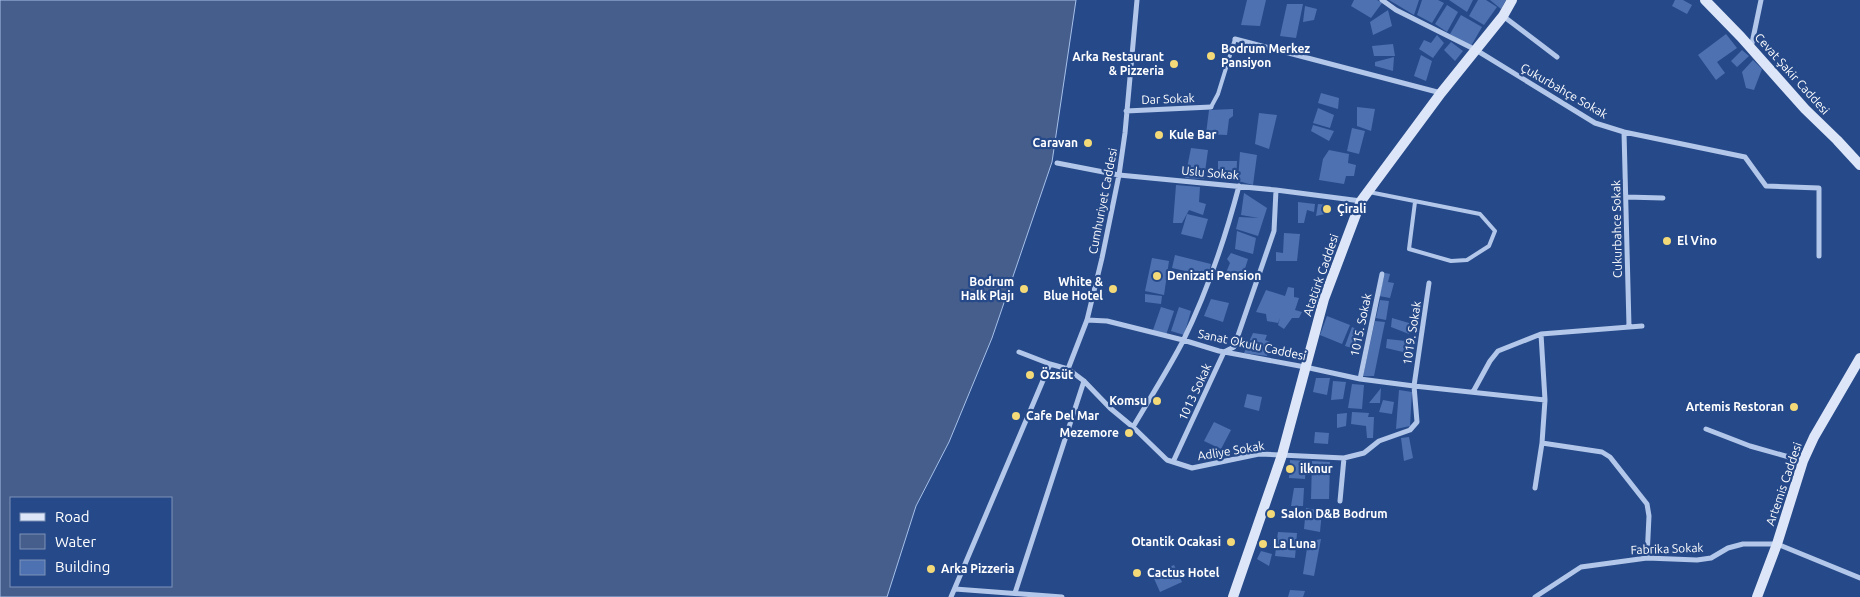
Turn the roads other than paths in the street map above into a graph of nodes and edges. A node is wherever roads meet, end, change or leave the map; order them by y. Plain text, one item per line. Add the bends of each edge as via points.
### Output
1 (1137, 0) edge
2 (1382, 0) edge
3 (1512, 0) edge
4 (1705, 0) edge
5 (1761, 0) edge
6 (1503, 16) junction
7 (1235, 39) joint
8 (1751, 48) junction
9 (1476, 50) junction
10 (1557, 57) dead end
11 (1441, 93) junction
12 (1211, 107) joint
13 (1126, 110) junction
14 (1624, 132) junction
15 (1057, 163) dead end
16 (1860, 165) edge
17 (1119, 175) junction
18 (1239, 186) junction
19 (1276, 190) junction
20 (1367, 192) junction
21 (1626, 197) junction
22 (1663, 198) dead end
23 (1361, 201) junction
24 (1415, 202) junction
25 (1819, 256) dead end
26 (1382, 274) dead end
27 (1430, 283) dead end
28 (1087, 320) junction
29 (1629, 326) junction
30 (1642, 326) dead end
31 (1541, 334) junction
32 (1183, 340) junction
33 (1020, 352) dead end
34 (1224, 352) junction
35 (1860, 358) edge
36 (1050, 364) junction
37 (1305, 367) junction
38 (1068, 369) junction
39 (1360, 379) junction
40 (1084, 381) junction
41 (1414, 386) junction
42 (1473, 392) junction
43 (1544, 400) junction
44 (1133, 427) junction
45 (1706, 429) dead end
46 (1542, 443) junction
47 (1282, 455) junction
48 (1344, 458) junction
49 (1803, 461) junction
50 (1172, 462) junction
51 (1535, 488) dead end
52 (1340, 501) dead end
53 (1777, 544) junction
54 (1646, 558) junction
55 (1860, 578) edge
56 (955, 588) junction
57 (1015, 593) junction
58 (951, 597) edge
59 (1062, 597) edge
60 (1233, 597) edge
61 (1534, 597) edge
62 (1758, 597) edge

1 - 13 street, Cumhuriyet Caddesi
2 - 9 street, Çukurbahçe Sokak
3 - 6 street, Atatürk Caddesi
4 - 8 street, Cevat Şakir Caddesi
5 - 8 street
6 - 9 street, Atatürk Caddesi
6 - 10 street
7 - 11 street
7 - 12 lane
8 - 16 street, Cevat Şakir Caddesi
9 - 11 street, Atatürk Caddesi
9 - 14 street, Çukurbahçe Sokak via 1596,123
11 - 20 street, Atatürk Caddesi
12 - 13 street, Dar Sokak
13 - 17 street, Cumhuriyet Caddesi
14 - 21 street, Cukurbahce Sokak
14 - 25 street, Çukurbahçe Sokak via 1745,157 1766,186 1819,188
15 - 17 street, Uslu Sokak
17 - 18 street, Uslu Sokak
17 - 28 street, Cumhuriyet Caddesi
18 - 19 street, Uslu Sokak
18 - 32 street via 1227,230
19 - 23 street, Uslu Sokak
19 - 34 street, 1013 Sokak via 1274,231 1234,346
20 - 23 street, Atatürk Caddesi
20 - 24 lane
21 - 22 street
21 - 29 street, Cukurbahce Sokak
23 - 37 street, Atatürk Caddesi via 1324,299
24 - 24 lane via 1480,214 1495,231 1490,246 1467,260 1451,260 1409,249
26 - 39 street, 1015. Sokak
27 - 41 street, 1019. Sokak
28 - 32 street, Sanat Okulu Caddesi via 1107,321
28 - 38 street, Cumhuriyet Caddesi
29 - 30 street
29 - 31 street
31 - 42 street via 1498,351
31 - 43 street
32 - 34 street, Sanat Okulu Caddesi
32 - 44 street
33 - 36 street
34 - 37 street, Sanat Okulu Caddesi
34 - 50 street, 1013 Sokak
35 - 49 street, Artemis Caddesi
36 - 38 street
36 - 56 street
37 - 39 street, Sanat Okulu Caddesi
37 - 47 street, Atatürk Caddesi
38 - 40 street, Adliye Sokak
39 - 41 street, Sanat Okulu Caddesi
40 - 44 street, Adliye Sokak
40 - 57 street
41 - 42 street
41 - 48 street, Adliye Sokak via 1417,422 1414,426 1379,441 1364,453
42 - 43 street
43 - 46 street
44 - 50 street, Adliye Sokak
45 - 49 street
46 - 51 street
46 - 54 street via 1602,452 1610,457 1647,504
47 - 48 street, Adliye Sokak
47 - 50 street, Adliye Sokak via 1259,454 1192,468
47 - 60 street, Atatürk Caddesi
48 - 52 street
49 - 53 street, Artemis Caddesi
53 - 54 street, Fabrika Sokak via 1743,544 1711,558 1697,560
53 - 55 street
53 - 62 street, Artemis Caddesi
54 - 61 street, Fabrika Sokak via 1581,567
56 - 57 street
56 - 58 street
57 - 59 street

